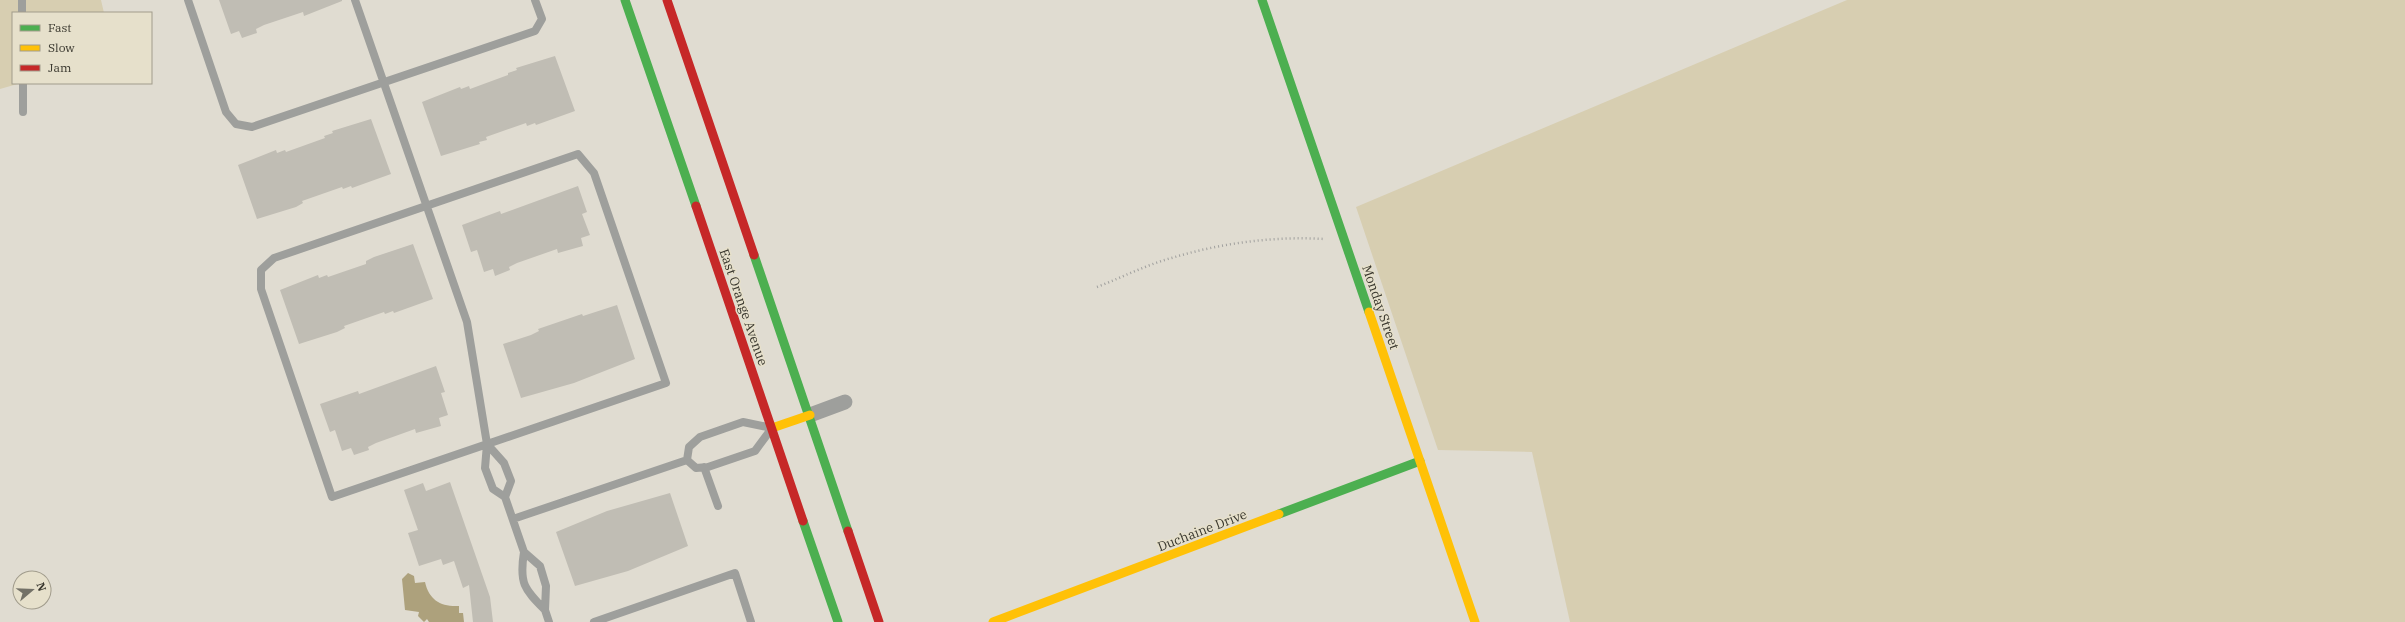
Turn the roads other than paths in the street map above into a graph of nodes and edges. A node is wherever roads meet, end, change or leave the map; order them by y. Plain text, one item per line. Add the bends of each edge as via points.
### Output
1 (22, 0) edge
2 (188, 0) edge
3 (355, 0) edge
4 (536, 0) edge
5 (625, 0) edge
6 (667, 0) edge
7 (1262, 0) edge
8 (22, 12) edge
9 (384, 83) junction
10 (23, 84) edge
11 (23, 112) dead end
12 (427, 207) junction
13 (845, 402) dead end
14 (810, 415) junction
15 (772, 428) junction
16 (487, 444) junction
17 (687, 460) junction
18 (1420, 461) junction
19 (704, 467) junction
20 (505, 497) junction
21 (718, 506) dead end
22 (513, 519) junction
23 (524, 552) junction
24 (545, 610) junction
25 (549, 622) edge
26 (594, 622) edge
27 (751, 622) edge
28 (838, 622) edge
29 (879, 622) edge
30 (993, 622) edge
31 (1475, 622) edge

1 - 8 lane
2 - 9 lane via 226,112 236,124 252,127
3 - 9 lane
4 - 9 lane via 542,19 535,31
5 - 15 street, East Orange Avenue
6 - 14 street, East Orange Avenue
7 - 18 street, Monday Street
9 - 12 lane
10 - 11 lane
12 - 16 lane via 466,322
12 - 16 lane via 274,258 261,270 261,289 332,497
12 - 16 lane via 578,154 594,173 666,382
13 - 14 street
14 - 15 street
14 - 29 street, East Orange Avenue
15 - 17 lane via 743,422 700,437 689,447
15 - 19 lane via 755,451
15 - 28 street, East Orange Avenue
16 - 20 lane via 485,468 493,489
16 - 20 lane via 504,463 510,481
17 - 19 lane via 696,468
17 - 22 lane
18 - 30 street, Duchaine Drive
18 - 31 street, Monday Street
19 - 21 lane
20 - 22 lane
22 - 23 lane
23 - 24 lane via 540,566 546,586
23 - 24 lane via 521,572 528,592
24 - 25 lane
26 - 27 lane via 735,573

